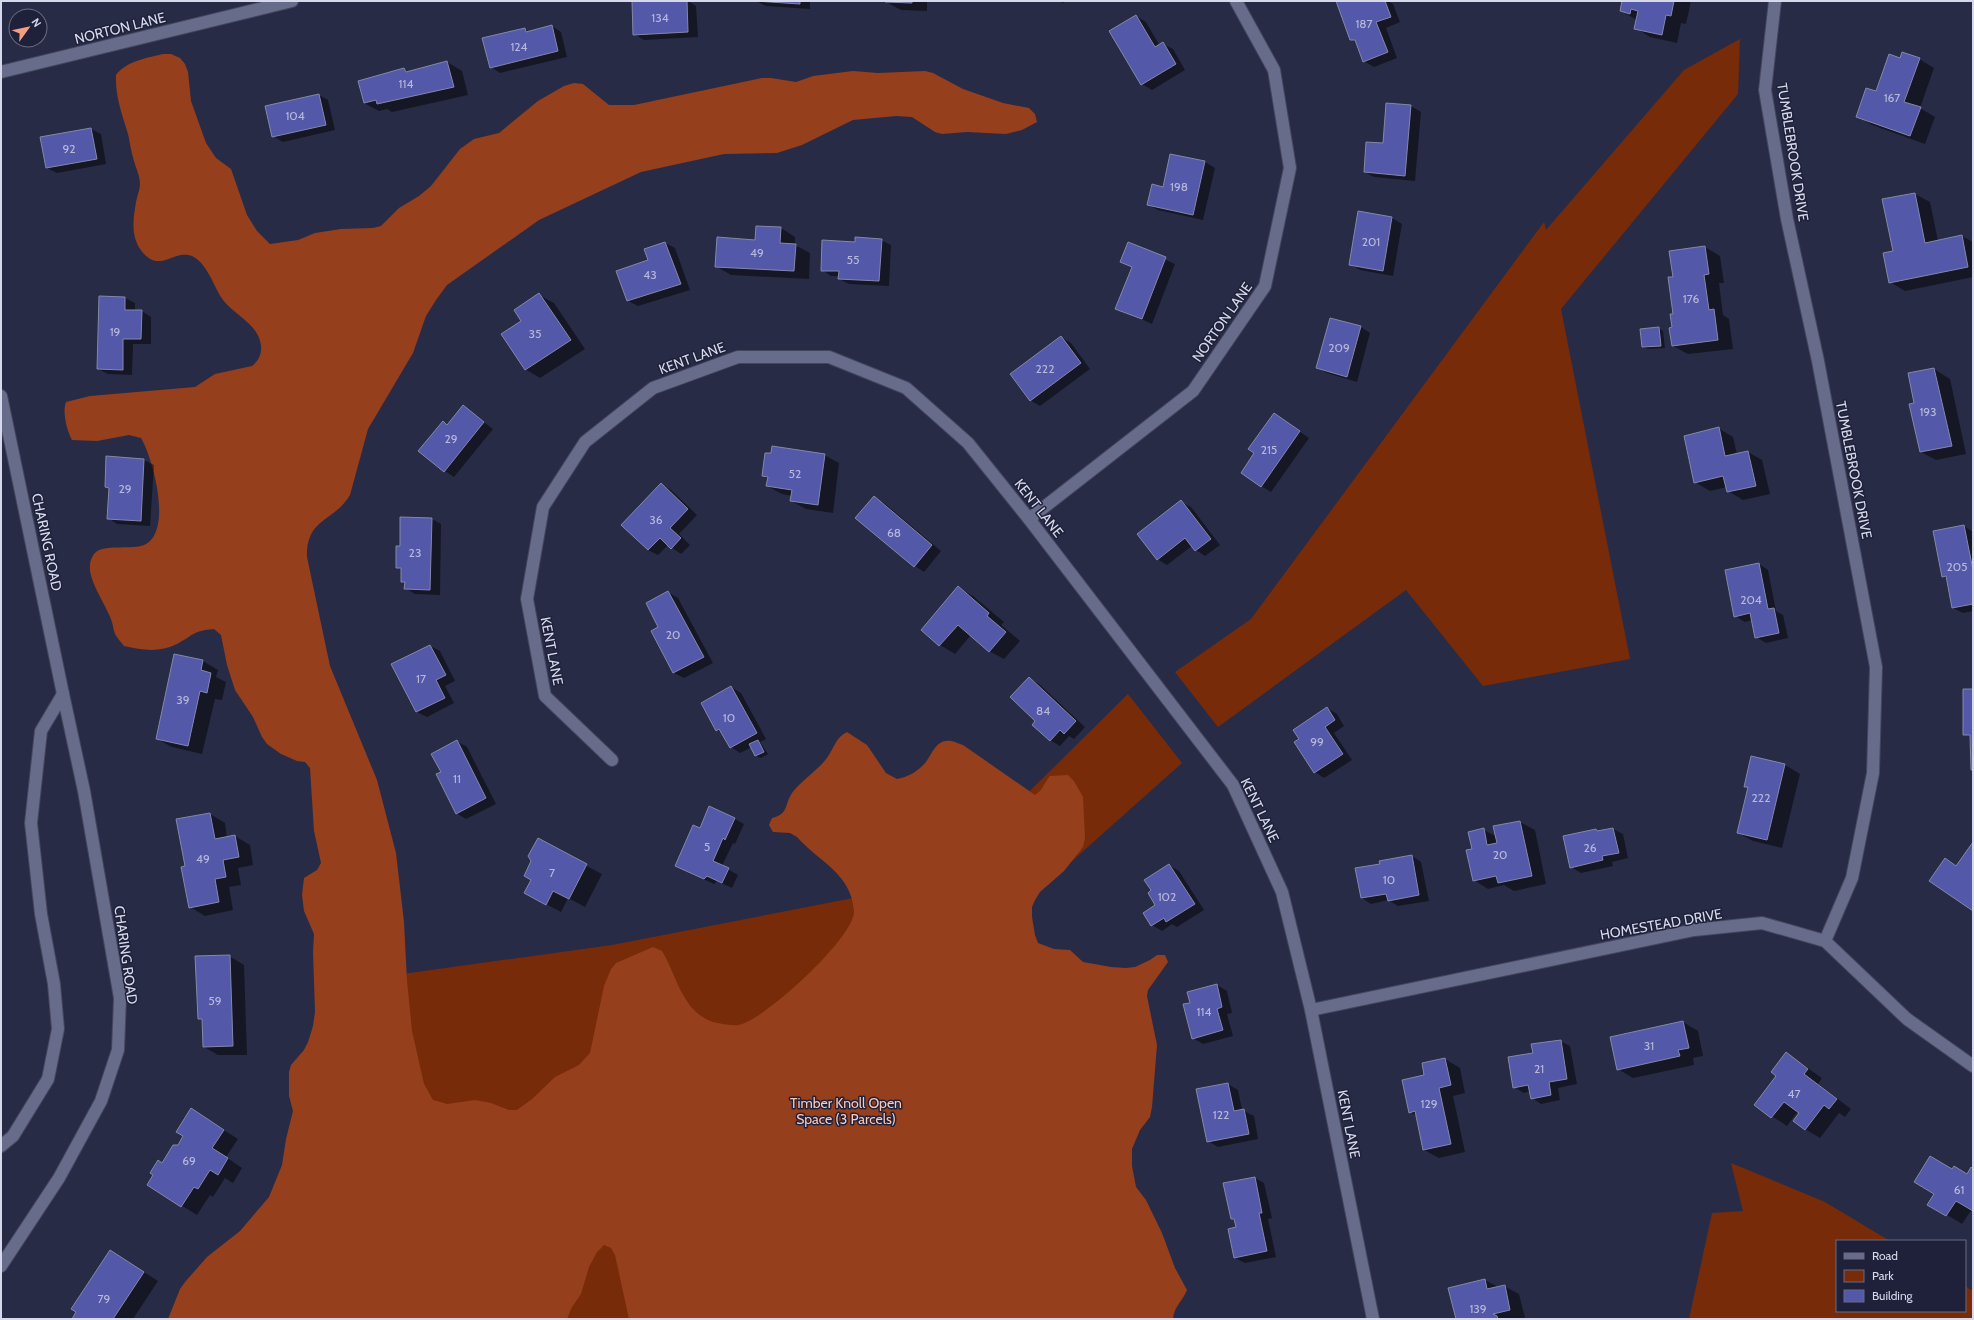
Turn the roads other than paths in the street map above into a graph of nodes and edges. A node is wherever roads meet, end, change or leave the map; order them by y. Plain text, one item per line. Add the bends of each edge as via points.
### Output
1 (292, 1) edge
2 (1236, 1) edge
3 (1775, 1) edge
4 (1, 72) edge
5 (1, 396) edge
6 (1030, 519) junction
7 (63, 694) junction
8 (612, 760) dead end
9 (1826, 941) junction
10 (1311, 1010) junction
11 (1973, 1066) edge
12 (1, 1146) edge
13 (1, 1266) edge
14 (1373, 1319) edge

1 - 4 street, NORTON LANE
2 - 6 street, NORTON LANE via 1274,70 1290,168 1265,286 1193,391
3 - 9 street, TUMBLEBROOK DRIVE via 1765,90 1787,219 1818,361 1876,667 1874,773 1852,878
5 - 7 street, CHARING ROAD
6 - 8 street, KENT LANE via 968,443 906,388 829,357 738,357 653,388 585,442 542,507 527,599 545,696
6 - 10 street, KENT LANE via 1233,785 1282,892
7 - 12 street via 41,730 31,823 58,1029 48,1079 13,1136
7 - 13 street, CHARING ROAD via 84,791 120,998 118,1050 101,1101 59,1178
9 - 10 street, HOMESTEAD DRIVE via 1762,923 1694,930
9 - 11 street, HOMESTEAD DRIVE via 1908,1019
10 - 14 street, KENT LANE

